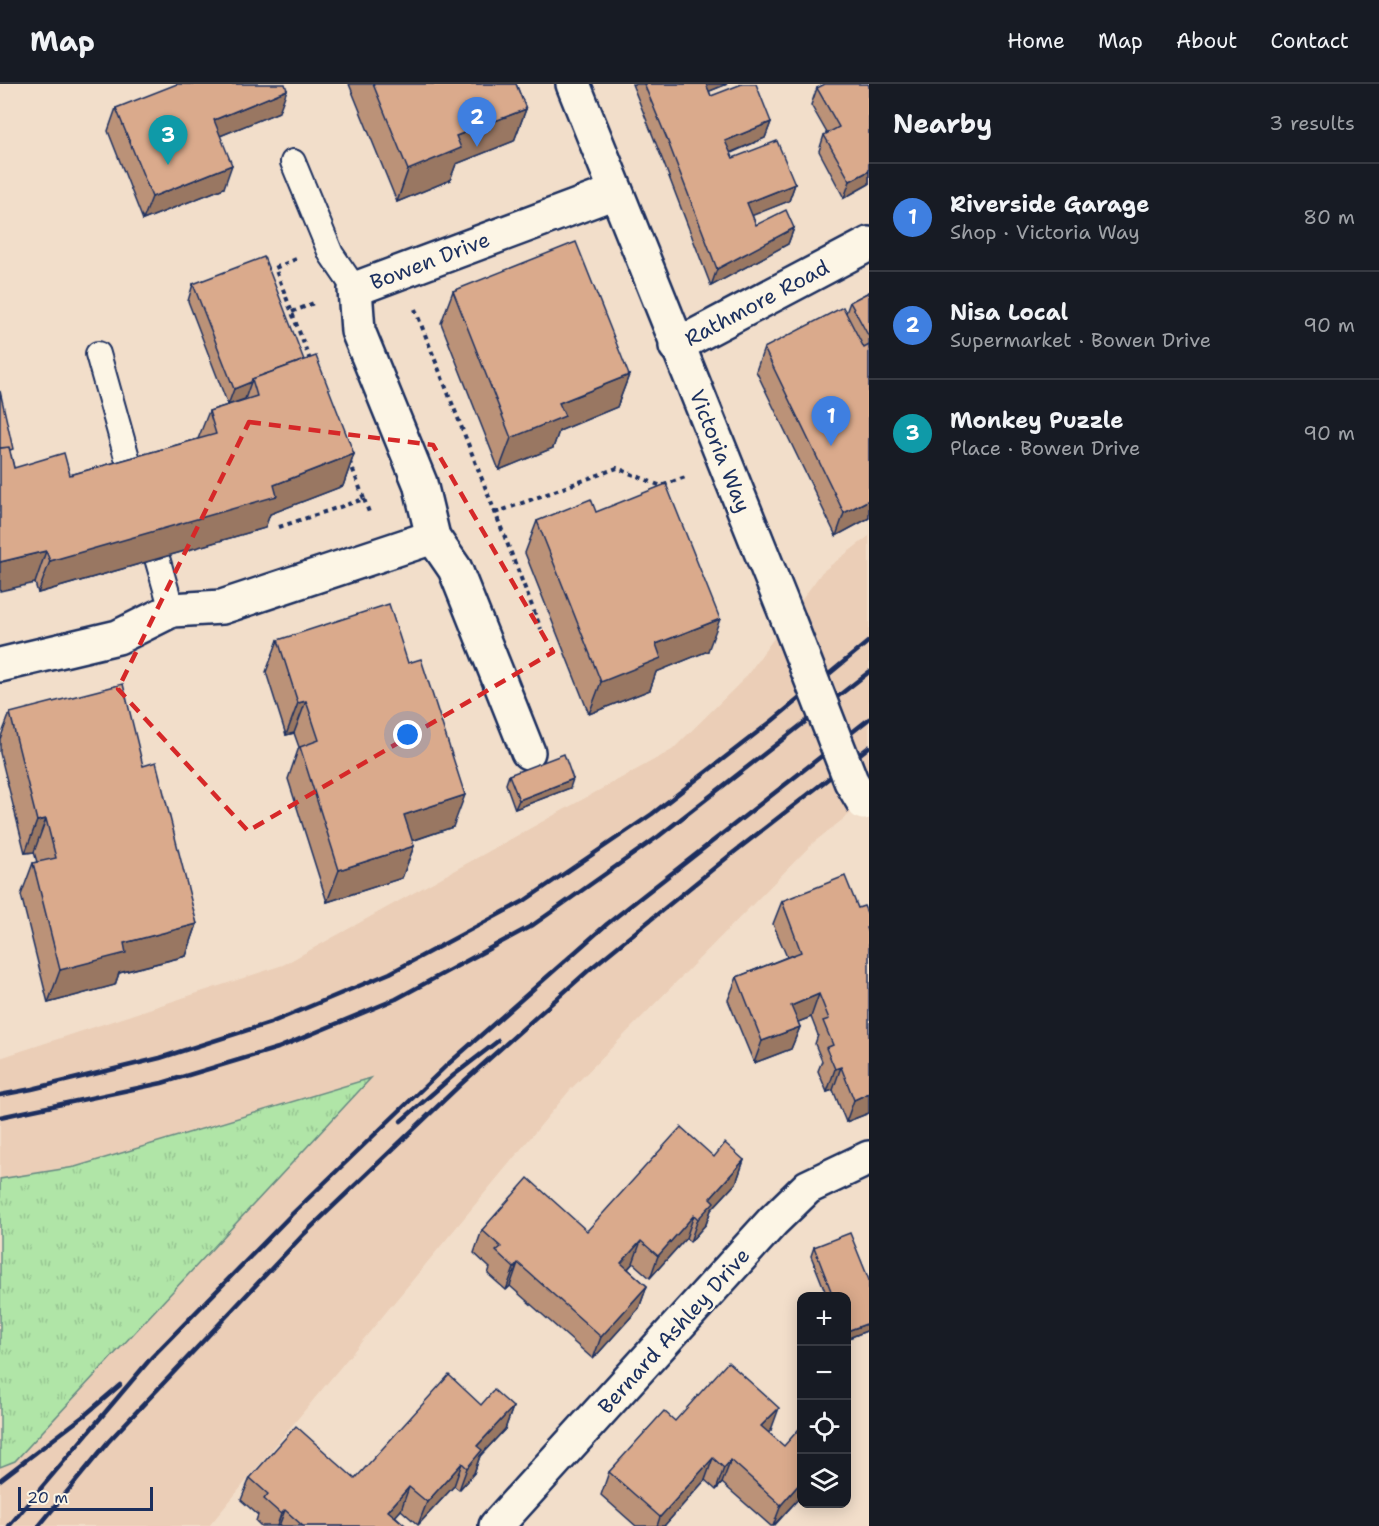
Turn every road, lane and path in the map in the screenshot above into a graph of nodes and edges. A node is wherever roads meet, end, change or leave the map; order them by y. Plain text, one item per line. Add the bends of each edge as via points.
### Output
1 (573, 84) edge
2 (293, 162) dead end
3 (615, 192) junction
4 (869, 244) edge
5 (275, 268) dead end
6 (400, 272) junction
7 (356, 290) junction
8 (676, 346) junction
9 (98, 354) dead end
10 (314, 369) edge
11 (347, 456) edge
12 (689, 476) dead end
13 (135, 486) edge
14 (495, 513) junction
15 (279, 527) dead end
16 (433, 537) junction
17 (157, 558) edge
18 (172, 610) junction
19 (541, 629) dead end
20 (0, 665) edge
21 (528, 752) dead end
22 (866, 810) edge
23 (869, 1158) edge
24 (496, 1526) edge

1 - 3 street, Victoria Way
2 - 7 lane via 331,254
3 - 6 street, Bowen Drive
3 - 8 street, Victoria Way
4 - 8 street, Rathmore Road
5 - 10 path
6 - 7 street, Bowen Drive
6 - 14 path
7 - 16 street, Bowen Drive via 358,331 420,483
8 - 22 street, Victoria Way, bridge
9 - 13 lane
11 - 15 path via 364,499
12 - 14 path via 661,486 617,468
14 - 19 path
16 - 18 street via 222,607
16 - 21 street, Bowen Drive via 455,569
17 - 18 lane
18 - 20 street via 118,637
23 - 24 street, Bernard Ashley Drive via 808,1187 773,1221

